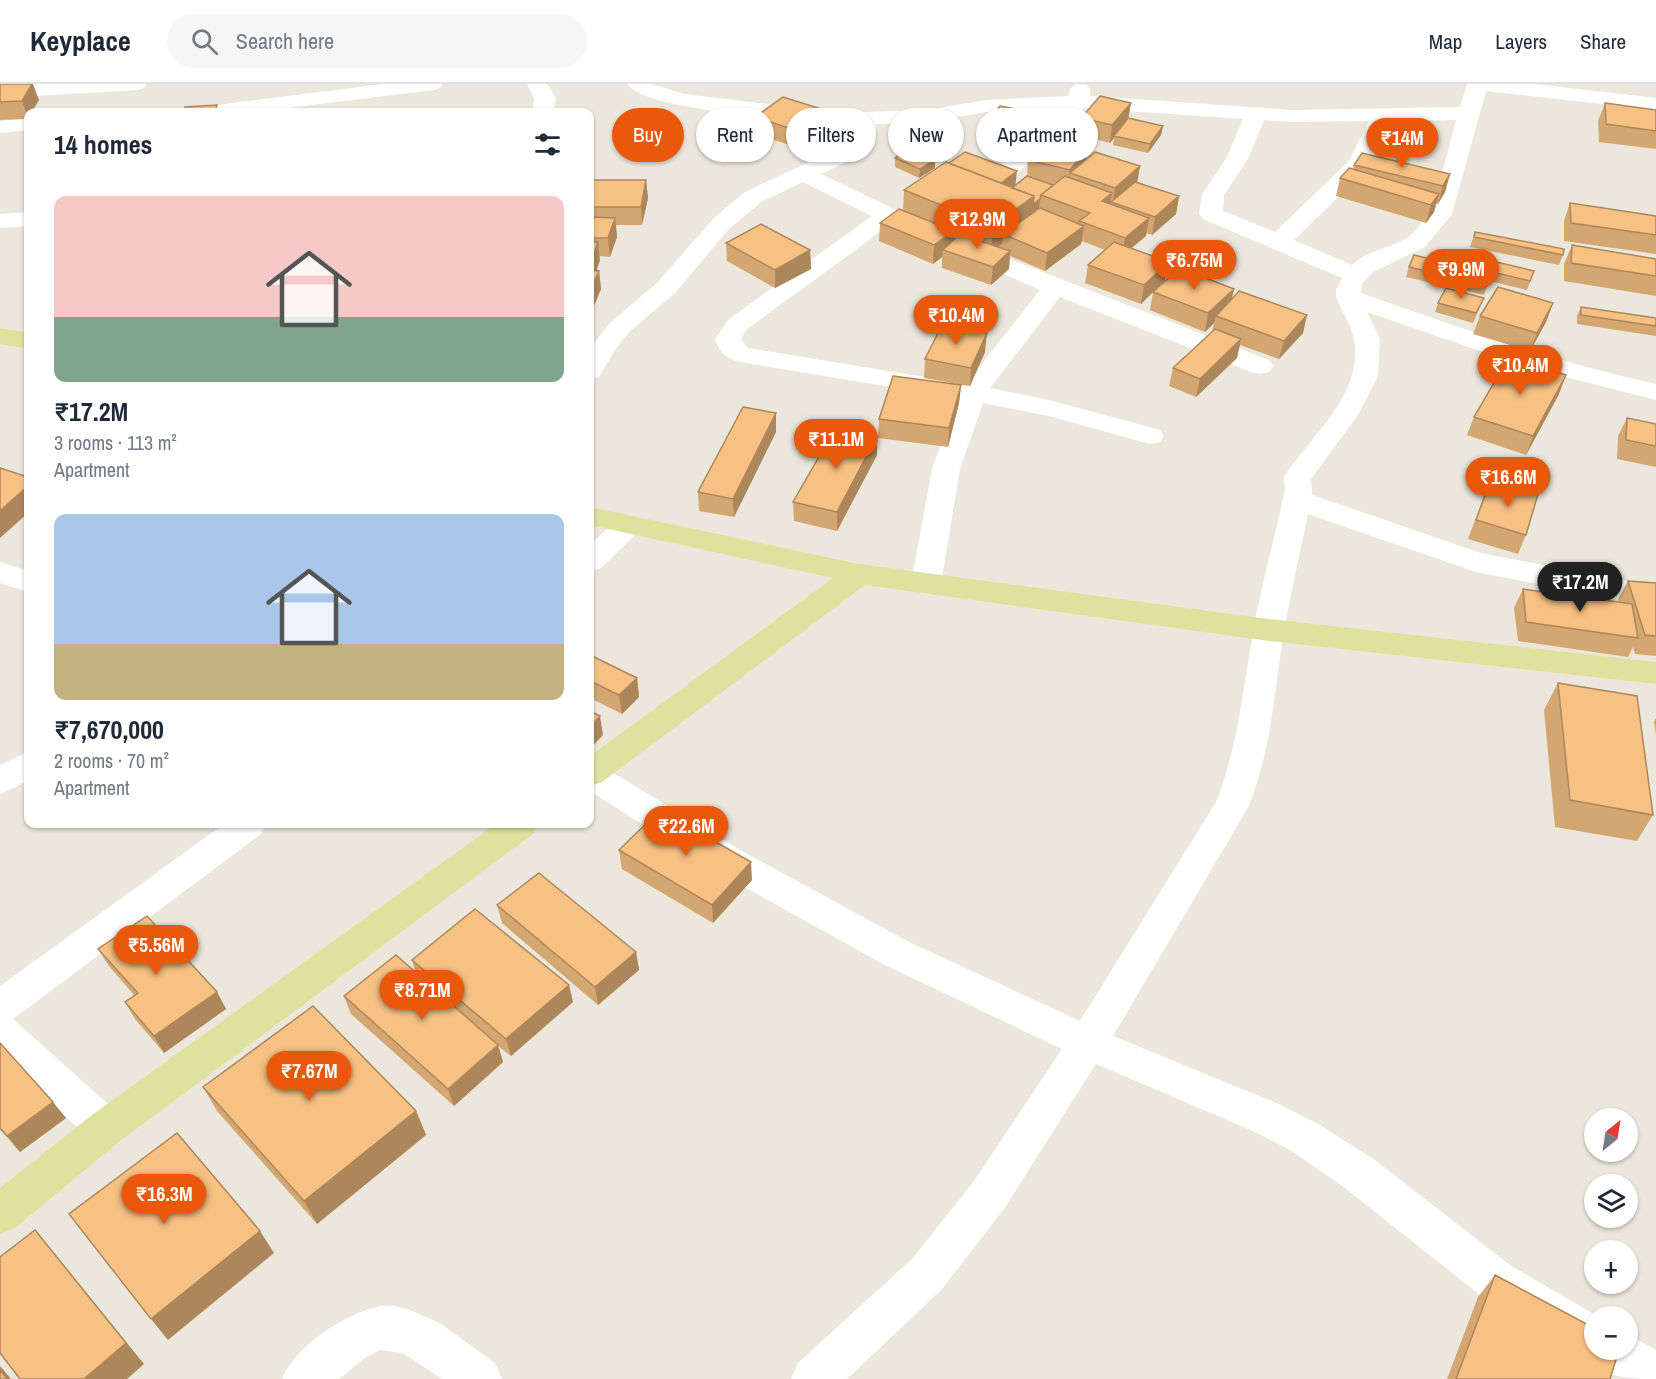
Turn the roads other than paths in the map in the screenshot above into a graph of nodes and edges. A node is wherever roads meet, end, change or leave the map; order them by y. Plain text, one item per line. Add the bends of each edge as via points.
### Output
1 (137, 84) edge
2 (433, 84) edge
3 (537, 84) edge
4 (637, 84) edge
5 (1478, 84) edge
6 (0, 92) edge
7 (1080, 93) edge
8 (1656, 104) edge
9 (241, 108) edge
10 (544, 108) edge
11 (786, 112) edge
12 (1468, 113) junction
13 (1256, 114) junction
14 (1382, 116) junction
15 (876, 118) edge
16 (24, 124) edge
17 (0, 127) edge
18 (826, 162) edge
19 (801, 173) junction
20 (998, 180) edge
21 (888, 215) junction
22 (24, 219) edge
23 (0, 221) edge
24 (1277, 243) junction
25 (1352, 286) junction
26 (1055, 287) junction
27 (0, 336) edge
28 (24, 340) edge
29 (594, 363) edge
30 (1260, 366) dead end
31 (1656, 392) edge
32 (973, 393) junction
33 (1150, 436) dead end
34 (1297, 500) junction
35 (594, 517) edge
36 (628, 525) junction
37 (594, 557) edge
38 (0, 572) edge
39 (859, 574) junction
40 (24, 581) edge
41 (926, 584) junction
42 (1656, 597) edge
43 (1269, 630) junction
44 (1656, 673) edge
45 (594, 771) edge
46 (594, 777) edge
47 (244, 828) edge
48 (516, 828) edge
49 (0, 1007) edge
50 (0, 1031) edge
51 (1088, 1043) junction
52 (106, 1128) junction
53 (0, 1214) edge
54 (1584, 1334) edge
55 (305, 1379) edge
56 (478, 1379) edge
57 (814, 1379) edge

1 - 6 street
2 - 9 street
3 - 10 street via 545,98
4 - 11 street via 682,100
5 - 8 street
5 - 12 street
7 - 13 street
7 - 15 street via 926,117
7 - 20 street
12 - 14 street
12 - 25 street via 1440,214 1428,232 1417,242 1362,266
13 - 14 street
13 - 24 street via 1238,157 1213,195 1211,214
14 - 24 street via 1358,165
16 - 17 street
18 - 19 street
19 - 21 street
19 - 29 street via 753,197 722,224 666,288 620,327
21 - 26 street
21 - 32 street via 738,324 728,339 730,346 740,354
22 - 23 street
24 - 25 street
25 - 31 street via 1521,358
25 - 34 street via 1367,339 1365,375 1356,396 1297,478
26 - 30 street
26 - 32 street
27 - 28 main road
32 - 33 street
32 - 41 street via 946,469
34 - 42 street via 1476,562
34 - 43 street
35 - 36 main road
36 - 37 street
36 - 39 main road
38 - 40 street
39 - 41 main road
39 - 45 main road
41 - 43 main road
43 - 44 main road
43 - 51 street via 1255,730 1232,806
46 - 51 street via 727,860 896,953
47 - 49 street
48 - 52 main road
50 - 52 street
51 - 54 street via 1306,1138 1359,1174 1495,1280
51 - 57 street via 990,1195 927,1274
52 - 53 main road
55 - 56 street via 362,1333 381,1326 414,1333

